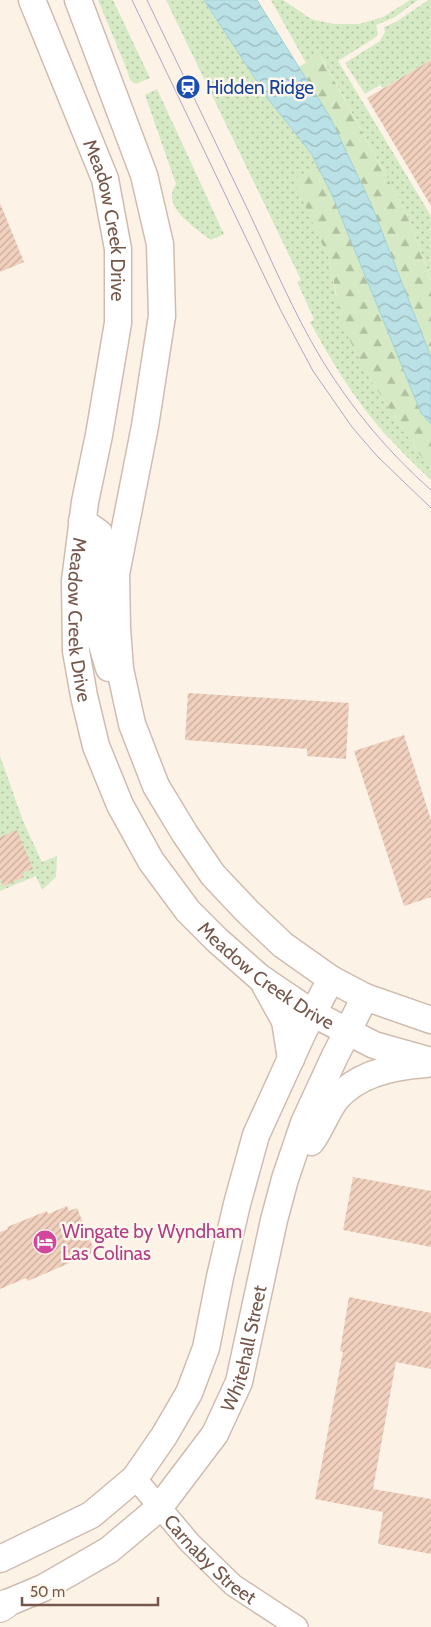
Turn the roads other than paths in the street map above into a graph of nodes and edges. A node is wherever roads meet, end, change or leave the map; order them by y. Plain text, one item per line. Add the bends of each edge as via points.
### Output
1 (32, 0) edge
2 (78, 0) edge
3 (160, 244) junction
4 (118, 249) junction
5 (82, 521) junction
6 (132, 724) junction
7 (259, 977) junction
8 (331, 979) junction
9 (365, 997) junction
10 (312, 1013) junction
11 (431, 1020) edge
12 (347, 1032) junction
13 (291, 1058) junction
14 (431, 1062) edge
15 (284, 1179) junction
16 (135, 1478) junction
17 (160, 1508) junction
18 (0, 1559) edge
19 (2, 1606) edge
20 (297, 1627) edge

1 - 4 street, Meadow Creek Drive via 105,179
2 - 3 street, Meadow Creek Drive via 144,175
3 - 4 street
3 - 6 street, Meadow Creek Drive via 162,316 145,426 116,574 120,669
4 - 5 street, Meadow Creek Drive via 118,323
5 - 6 street via 99,533 95,621 108,667
5 - 7 street, Meadow Creek Drive via 75,581 76,651 96,746 120,805 151,861 188,911
6 - 8 street, Meadow Creek Drive via 156,786 213,875 283,945
7 - 10 street, Meadow Creek Drive
7 - 13 street via 285,1021
8 - 9 street, Meadow Creek Drive
8 - 10 street, Whitehall Street
9 - 11 street, Meadow Creek Drive
9 - 12 street, Whitehall Street
10 - 12 street, Meadow Creek Drive
10 - 13 street, Whitehall Street
12 - 14 street, Meadow Creek Drive via 374,1045
12 - 15 street, Whitehall Street via 304,1123
13 - 16 street, Whitehall Street via 256,1135 224,1258 206,1348 189,1393
14 - 15 street via 388,1069 358,1080 337,1099
15 - 17 street, Whitehall Street via 239,1382 215,1434
16 - 17 street, Carnaby Street
16 - 18 street, Whitehall Street via 91,1515
17 - 19 street, Whitehall Street via 109,1550 43,1588
17 - 20 street, Carnaby Street via 190,1544 234,1585

